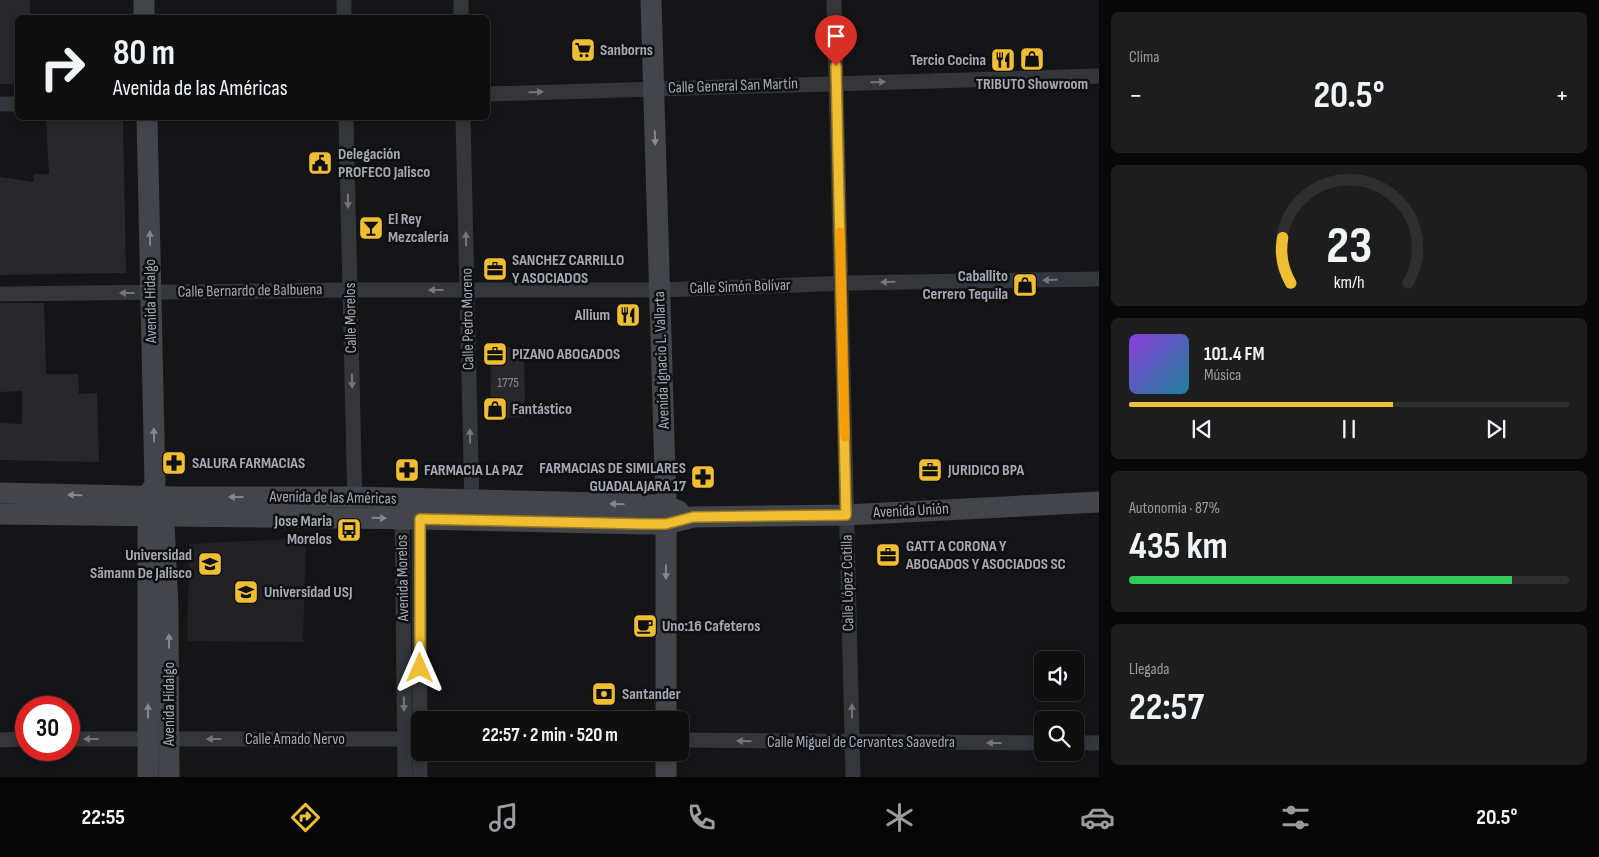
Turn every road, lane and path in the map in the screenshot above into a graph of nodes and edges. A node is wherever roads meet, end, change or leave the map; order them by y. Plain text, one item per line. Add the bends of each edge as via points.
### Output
1 (144, 0) edge
2 (344, 0) edge
3 (461, 0) edge
4 (651, 0) edge
5 (834, 0) edge
6 (144, 15) edge
7 (344, 15) edge
8 (461, 15) edge
9 (1099, 76) edge
10 (836, 83) junction
11 (654, 89) junction
12 (490, 94) edge
13 (0, 104) edge
14 (15, 104) edge
15 (147, 120) edge
16 (346, 120) edge
17 (463, 120) edge
18 (1099, 279) edge
19 (841, 283) junction
20 (350, 290) junction
21 (467, 290) junction
22 (660, 290) junction
23 (151, 293) junction
24 (0, 294) edge
25 (0, 493) edge
26 (155, 501) junction
27 (1099, 502) edge
28 (355, 508) junction
29 (411, 509) junction
30 (472, 510) junction
31 (0, 514) edge
32 (666, 515) junction
33 (846, 515) junction
34 (415, 711) edge
35 (666, 711) edge
36 (80, 739) edge
37 (148, 739) junction
38 (169, 739) junction
39 (411, 739) edge
40 (0, 740) edge
41 (15, 740) edge
42 (689, 740) edge
43 (852, 742) junction
44 (1034, 743) edge
45 (1084, 743) edge
46 (1099, 743) edge
47 (411, 754) edge
48 (418, 761) edge
49 (666, 761) edge
50 (148, 777) edge
51 (169, 777) edge
52 (405, 777) edge
53 (420, 777) edge
54 (666, 777) edge
55 (853, 777) edge

1 - 6 main road
2 - 7 street
3 - 8 street
4 - 11 main road, Avenida Ignacio L. Vallarta
5 - 10 street, Calle López Cotilla
10 -> 9 street, Calle General San Martín
10 - 11 street, Calle General San Martín
10 - 19 street, Calle López Cotilla
12 -> 11 street, Calle General San Martín
11 -> 22 main road, Avenida Ignacio L. Vallarta
13 - 14 street
23 -> 15 main road, Avenida Hidalgo
16 -> 20 street, Calle Morelos
21 -> 17 street, Calle Pedro Moreno
18 -> 19 street, Calle Simón Bolívar
19 - 22 street, Calle Simón Bolívar
19 - 33 street, Calle López Cotilla
21 -> 20 street, Calle Simón Bolívar
20 - 23 street, Calle Bernardo de Balbuena
20 -> 28 street, Calle Morelos
21 - 22 street, Calle Simón Bolívar
30 -> 21 street, Calle Pedro Moreno
22 - 32 main road, Avenida Ignacio L. Vallarta
23 -> 24 street, Calle Bernardo de Balbuena
26 -> 23 main road, Avenida Hidalgo
26 -> 25 main road, Avenida de las Américas
26 - 28 main road, Avenida de las Américas
26 - 31 main road, Avenida de las Américas
37 -> 26 main road, Avenida Hidalgo
38 -> 26 main road, Avenida Hidalgo via 168,608
27 - 33 main road, Avenida Unión
28 - 29 main road, Avenida de las Américas
29 - 30 main road, Avenida de las Américas
29 - 34 street, Avenida Morelos
30 - 32 main road, Avenida de las Américas
32 - 33 main road, Avenida Unión
32 -> 35 main road, Avenida Ignacio L. Vallarta
43 -> 33 street, Calle López Cotilla
37 -> 36 street
37 - 50 main road, Avenida Hidalgo
39 -> 38 street, Calle Amado Nervo
38 - 51 main road, Avenida Hidalgo
40 - 41 street
43 -> 42 street, Calle Miguel de Cervantes Saavedra
44 -> 43 street, Calle Miguel de Cervantes Saavedra
43 - 55 street, Calle López Cotilla
45 - 46 street
47 - 52 street, Avenida Morelos
48 - 53 street, Avenida Morelos
49 - 54 main road

